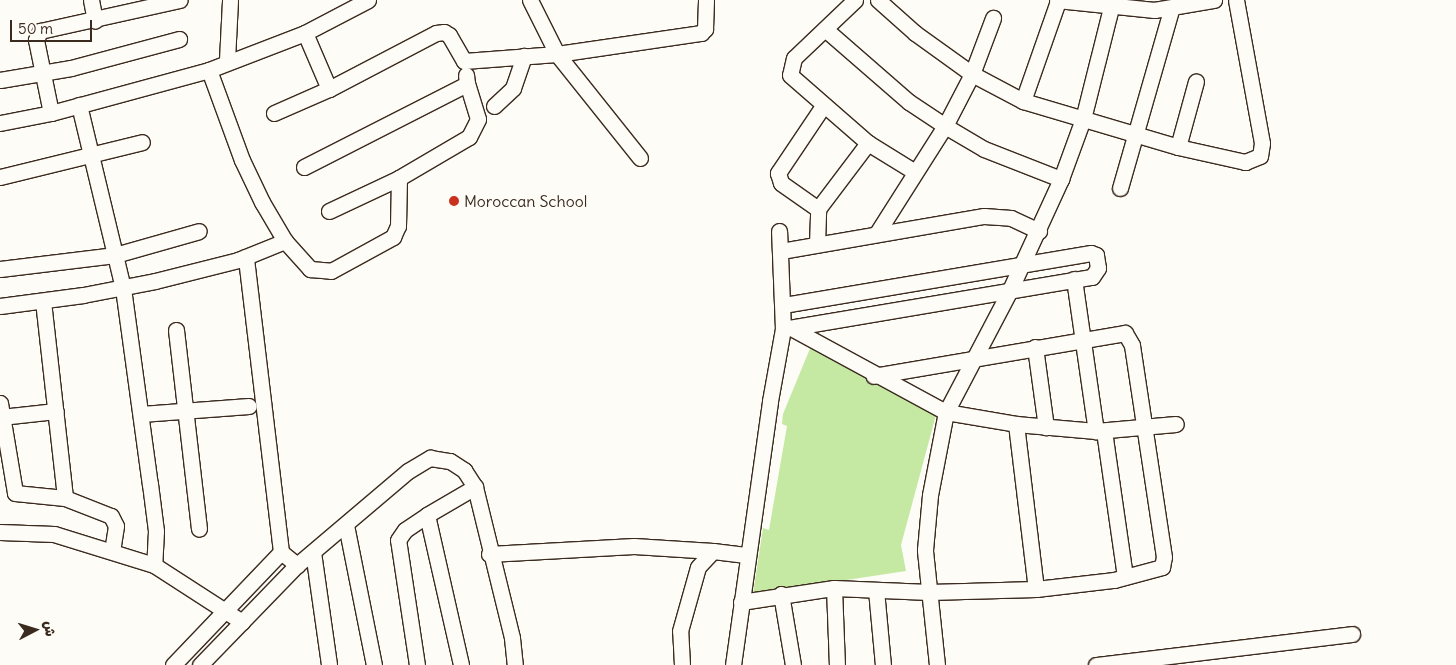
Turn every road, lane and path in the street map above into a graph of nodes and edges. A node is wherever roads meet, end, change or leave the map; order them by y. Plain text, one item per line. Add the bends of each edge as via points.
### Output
1 (91, 0) edge
2 (180, 0) edge
3 (230, 0) edge
4 (368, 0) edge
5 (530, 0) edge
6 (706, 0) edge
7 (855, 0) edge
8 (878, 0) edge
9 (1057, 0) edge
10 (1214, 0) edge
11 (1236, 0) edge
12 (1113, 4) edge
13 (144, 5) edge
14 (1171, 10) junction
15 (993, 18) dead end
16 (95, 21) junction
17 (825, 29) junction
18 (305, 33) junction
19 (179, 39) dead end
20 (557, 54) junction
21 (524, 56) junction
22 (228, 60) junction
23 (464, 61) junction
24 (208, 70) junction
25 (42, 73) junction
26 (972, 74) junction
27 (0, 80) edge
28 (1196, 80) dead end
29 (467, 84) junction
30 (329, 89) junction
31 (1023, 101) junction
32 (79, 105) junction
33 (494, 106) dead end
34 (823, 106) junction
35 (51, 113) junction
36 (274, 113) dead end
37 (1083, 119) junction
38 (0, 123) edge
39 (945, 126) junction
40 (1136, 134) junction
41 (142, 142) dead end
42 (868, 143) junction
43 (1178, 147) junction
44 (93, 156) junction
45 (640, 158) dead end
46 (304, 167) dead end
47 (915, 172) junction
48 (0, 177) edge
49 (399, 178) junction
50 (1061, 180) junction
51 (1120, 188) dead end
52 (818, 209) junction
53 (329, 211) dead end
54 (198, 231) dead end
55 (779, 231) dead end
56 (1039, 231) junction
57 (877, 233) junction
58 (285, 240) junction
59 (817, 244) junction
60 (781, 251) junction
61 (115, 255) junction
62 (246, 257) junction
63 (1020, 265) junction
64 (0, 270) edge
65 (1074, 280) junction
66 (124, 288) junction
67 (1010, 290) junction
68 (43, 301) junction
69 (784, 305) junction
70 (0, 306) edge
71 (787, 328) junction
72 (176, 330) dead end
73 (1081, 339) junction
74 (1035, 347) junction
75 (974, 357) junction
76 (874, 376) junction
77 (250, 406) dead end
78 (1, 410) edge
79 (56, 411) junction
80 (186, 412) junction
81 (946, 412) junction
82 (141, 414) junction
83 (1016, 424) junction
84 (1176, 424) dead end
85 (1046, 427) junction
86 (1145, 429) junction
87 (1100, 431) junction
88 (475, 487) junction
89 (65, 498) junction
90 (427, 515) junction
91 (346, 525) junction
92 (199, 529) dead end
93 (0, 532) edge
94 (112, 550) junction
95 (713, 551) junction
96 (281, 552) junction
97 (313, 552) junction
98 (489, 554) junction
99 (748, 555) junction
100 (154, 565) junction
101 (297, 566) junction
102 (1125, 576) junction
103 (834, 588) junction
104 (1036, 589) junction
105 (876, 590) junction
106 (929, 592) junction
107 (781, 594) junction
108 (741, 602) junction
109 (228, 610) junction
110 (242, 622) junction
111 (1352, 634) dead end
112 (173, 665) edge
113 (200, 665) edge
114 (329, 665) edge
115 (374, 665) edge
116 (417, 665) edge
117 (461, 665) edge
118 (515, 665) edge
119 (682, 665) edge
120 (733, 665) edge
121 (792, 665) edge
122 (837, 665) edge
123 (883, 665) edge
124 (936, 665) edge
125 (1096, 665) edge

1 - 16 street
2 - 13 street
3 - 22 street
4 - 18 street
5 - 20 street
6 - 20 street via 701,33
7 - 17 street
8 - 26 street via 915,33
9 - 12 street
9 - 31 street
10 - 14 street
11 - 43 street via 1262,151 1254,160 1244,162
12 - 14 street
12 - 37 street
13 - 16 street
14 - 40 street
15 - 26 street
16 - 25 street via 40,31 36,40
17 - 34 street via 794,58 790,66 794,80
17 - 39 street via 909,102
18 - 22 street
18 - 30 street
19 - 25 street
20 - 21 street
20 - 45 street
21 - 23 street
21 - 33 street via 513,88
22 - 24 street
23 - 29 street
23 - 30 street via 449,36 436,33
24 - 32 street
24 - 58 street via 242,160
25 - 27 street
25 - 35 street
26 - 31 street
26 - 39 street
28 - 43 street
29 - 46 street
29 - 49 street via 478,119 475,131
30 - 36 street
31 - 37 street
32 - 35 street
32 - 44 street
34 - 42 street
34 - 52 street via 778,173 781,183
35 - 38 street
37 - 40 street
37 - 50 street
39 - 47 street
39 - 50 street via 984,149
40 - 43 street
40 - 51 street
41 - 44 street
42 - 47 street
42 - 52 street
44 - 48 street
44 - 61 street
47 - 57 street
49 - 53 street
49 - 58 street via 398,226 387,243 331,271 320,272 310,269
50 - 56 street
52 - 59 street
54 - 61 street
55 - 60 street
56 - 57 street via 998,215
56 - 63 street
57 - 59 street
58 - 62 street
59 - 60 street
60 - 69 street
61 - 64 street
61 - 66 street
62 - 66 street
62 - 96 street
63 - 65 street via 1093,253 1098,272 1092,277
63 - 67 street
63 - 69 street
65 - 67 street
65 - 73 street
66 - 68 street
66 - 82 street
67 - 71 street
67 - 75 street
68 - 70 street
68 - 79 street
69 - 71 street
71 - 76 street
71 - 99 street
72 - 80 street
73 - 74 street
73 - 86 street via 1117,332 1129,337
73 - 87 street
74 - 75 street
74 - 85 street
75 - 76 street
75 - 81 street
76 - 81 street
77 - 80 street
78 - 79 street
78 - 89 street via 15,493
79 - 89 street
80 - 82 street
80 - 92 street
81 - 83 street
81 - 106 street via 926,525
82 - 100 street via 156,531
83 - 85 street
83 - 104 street
84 - 86 street
85 - 87 street
86 - 87 street
86 - 102 street via 1164,563 1155,570
87 - 102 street
88 - 90 street
88 - 91 street via 464,470 450,461 430,458 408,471
88 - 98 street
89 - 94 street via 114,520
90 - 116 street via 405,530 397,547
90 - 117 street
91 - 97 street
91 - 115 street
93 - 94 street via 54,534
94 - 100 street
95 - 98 street via 634,546
95 - 99 street
95 - 119 street via 698,566 688,594 680,631
96 - 101 street
96 - 109 street
97 - 101 street
97 - 114 street
98 - 118 street via 512,638
99 - 108 street
100 - 109 street
101 - 110 street
102 - 104 street
103 - 105 street
103 - 107 street
103 - 122 street
104 - 106 street
105 - 106 street
105 - 123 street
106 - 124 street
107 - 108 street
107 - 121 street
108 - 120 street
109 - 110 street
109 - 112 street
110 - 113 street
111 - 125 street

